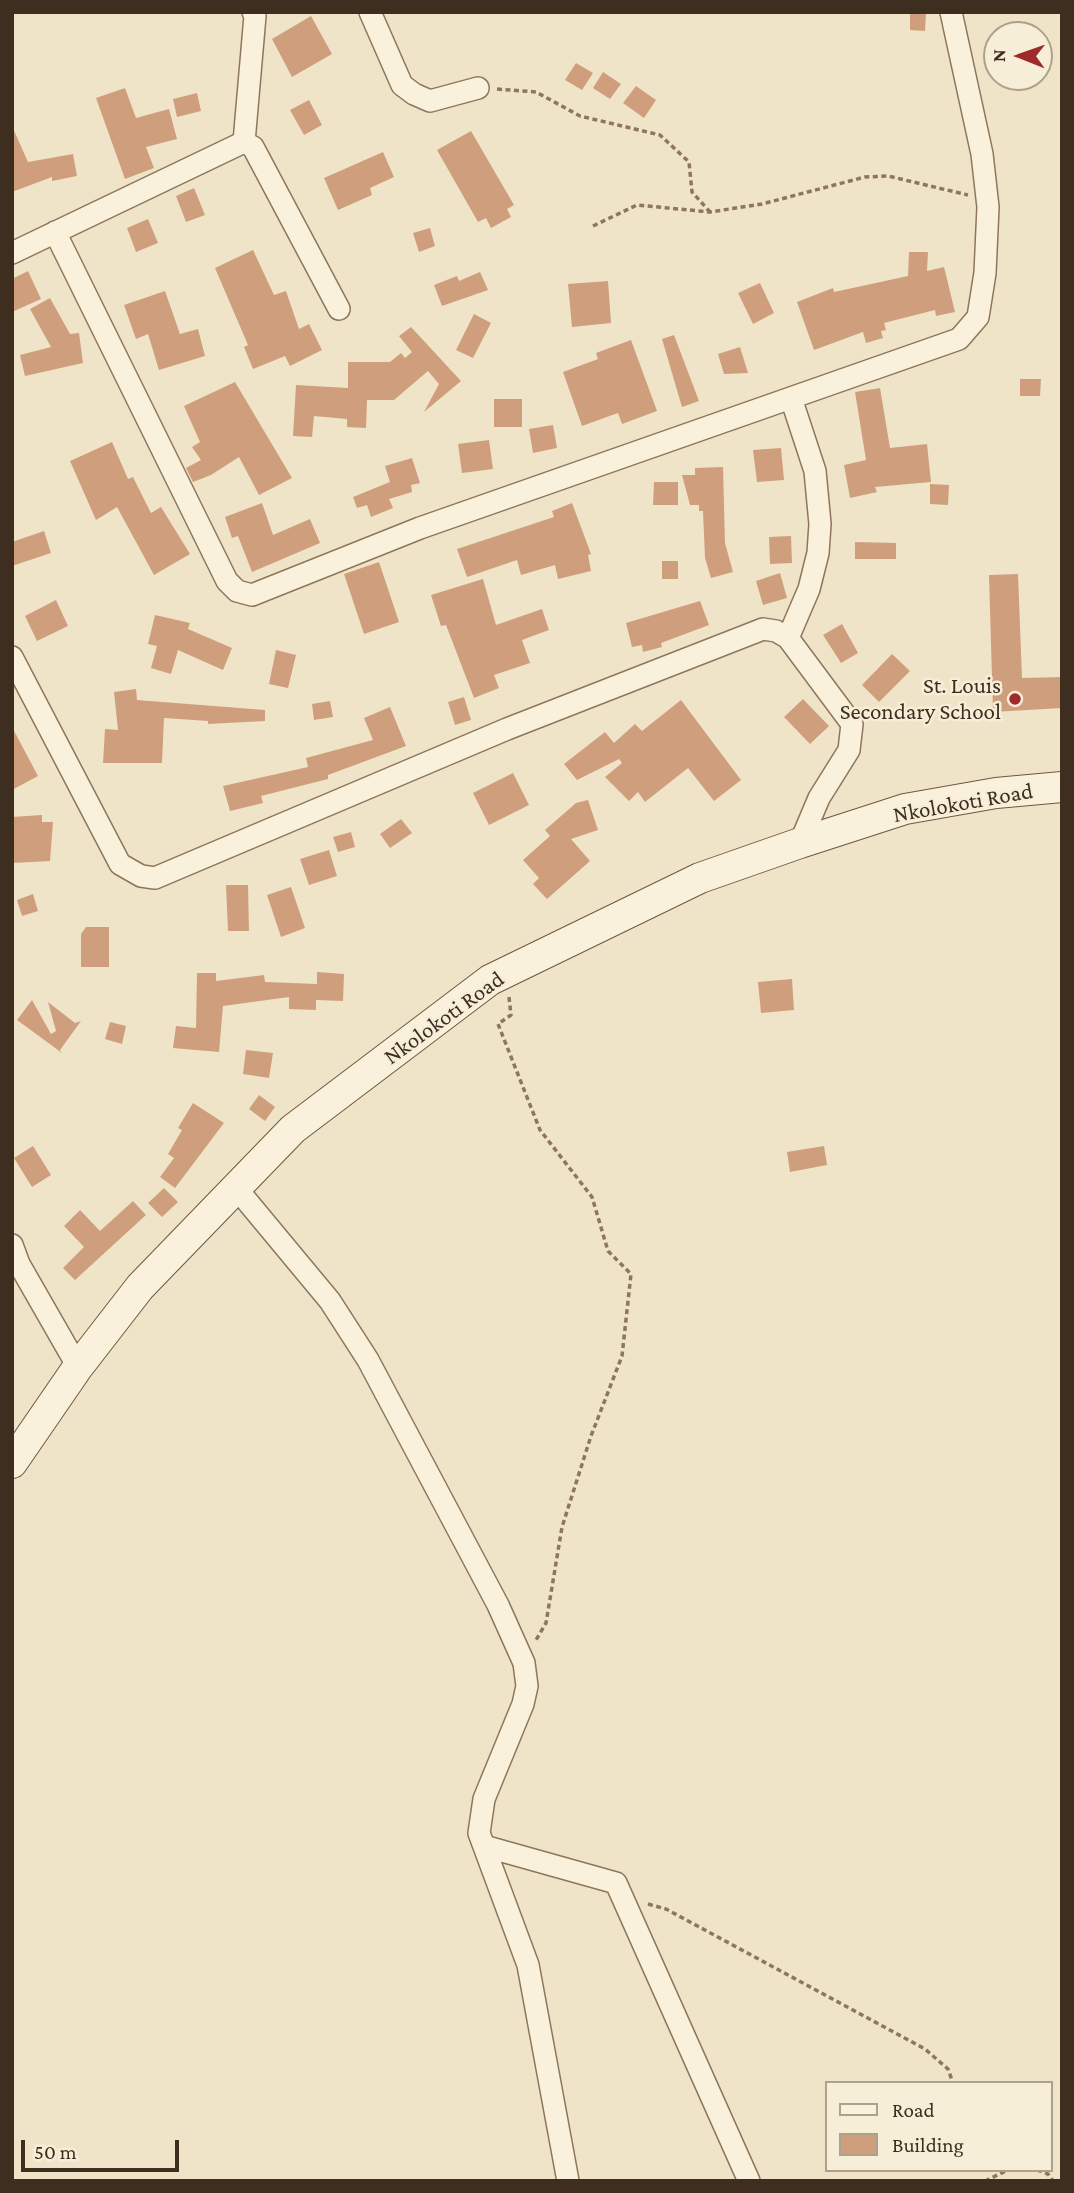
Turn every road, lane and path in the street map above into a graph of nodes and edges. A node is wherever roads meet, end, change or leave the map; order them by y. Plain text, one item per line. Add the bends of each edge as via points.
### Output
1 (253, 12) edge
2 (370, 12) edge
3 (951, 12) edge
4 (478, 88) joint
5 (244, 142) junction
6 (987, 200) junction
7 (710, 212) junction
8 (593, 226) dead end
9 (55, 232) junction
10 (12, 253) edge
11 (340, 309) dead end
12 (790, 398) junction
13 (788, 638) junction
14 (12, 657) edge
15 (1062, 787) edge
16 (800, 843) junction
17 (506, 972) junction
18 (237, 1189) junction
19 (12, 1245) edge
20 (78, 1367) junction
21 (12, 1463) edge
22 (524, 1663) junction
23 (484, 1846) junction
24 (622, 1897) junction
25 (952, 2081) edge
26 (1004, 2172) edge
27 (568, 2181) edge
28 (749, 2181) edge
29 (985, 2181) edge

1 - 5 street
2 - 4 street via 402,85 414,94 430,101
3 - 6 street via 982,154
4 - 7 path via 536,92 580,116 660,135 689,162 692,192
5 - 9 street
5 - 11 street via 253,147
6 - 7 path via 888,176 865,177 762,204
6 - 12 street via 985,273 978,317 969,331 959,340
7 - 8 path via 637,205
9 - 10 street
9 - 12 street via 227,581 237,591 252,595 421,528
12 - 13 street via 815,471 820,524 809,589
13 - 14 street via 763,629 507,729 155,878 120,864
13 - 16 street via 852,724 849,750 819,798
15 - 16 main road, Nkolokoti Road via 905,809
16 - 17 main road, Nkolokoti Road via 701,878
17 - 18 main road, Nkolokoti Road via 293,1129
17 - 22 path via 511,1015 498,1024 540,1130 592,1197 608,1251 631,1273 622,1356 562,1527 546,1623
18 - 20 main road, Nkolokoti Road via 140,1287
18 - 22 street via 331,1301 368,1360
19 - 20 street
20 - 21 main road, Nkolokoti Road
22 - 23 street via 527,1686 523,1704 480,1816
23 - 24 street via 616,1883
23 - 27 street via 528,1965
24 - 25 path via 667,1909 925,2049 948,2069
24 - 28 street
26 - 29 path

